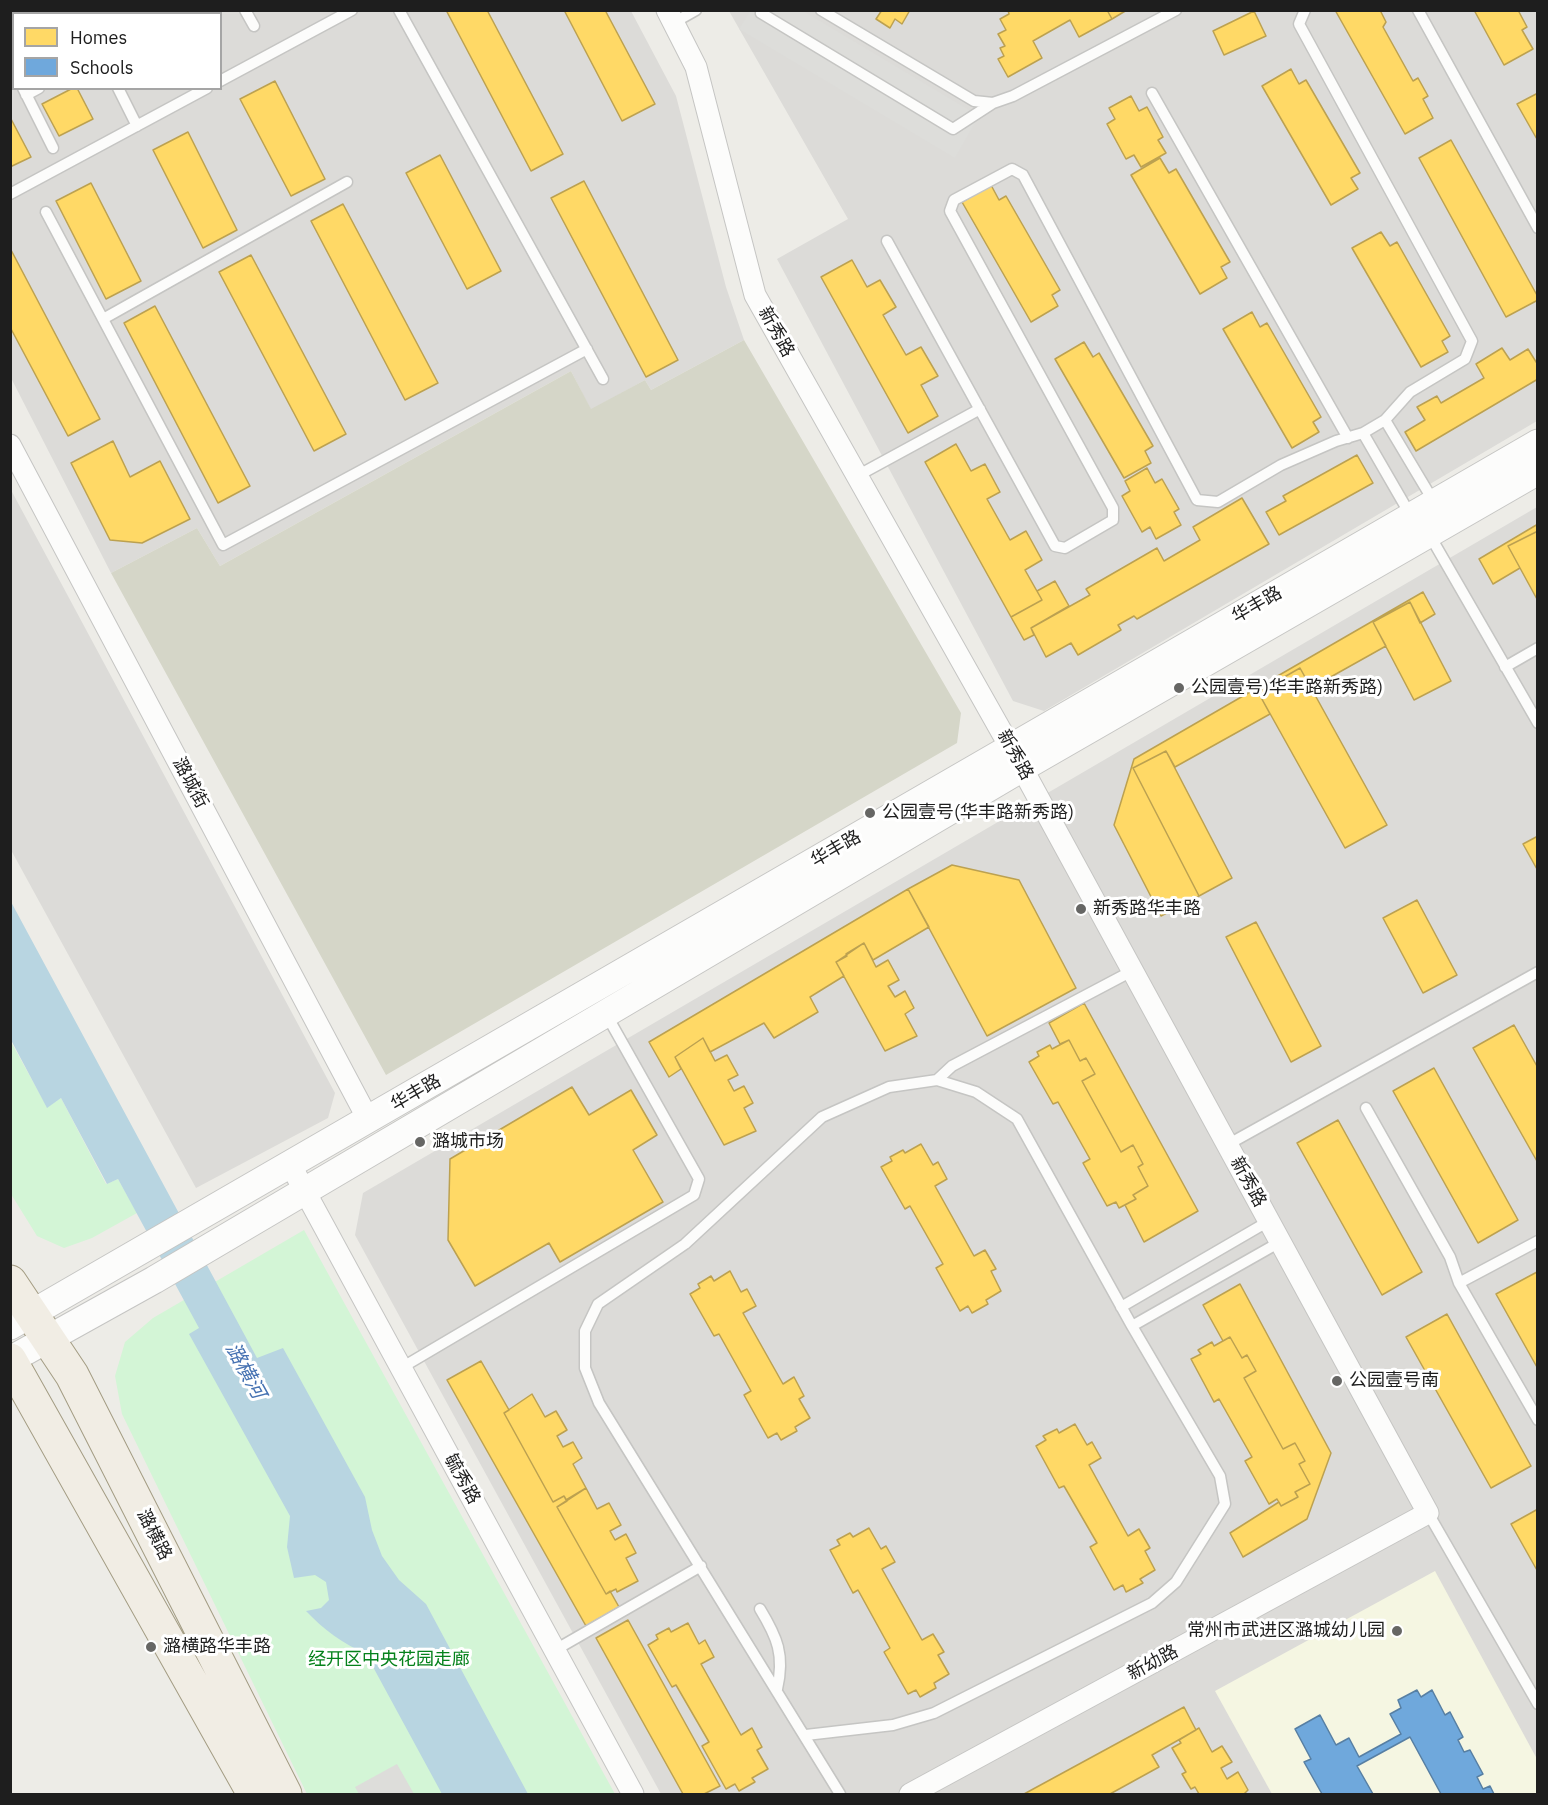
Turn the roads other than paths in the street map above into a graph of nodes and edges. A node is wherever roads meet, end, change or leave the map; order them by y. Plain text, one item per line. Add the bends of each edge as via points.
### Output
1 (245, 10) edge
2 (352, 10) edge
3 (399, 10) edge
4 (696, 10) edge
5 (762, 10) edge
6 (821, 10) edge
7 (1176, 10) edge
8 (1305, 10) edge
9 (1418, 10) edge
10 (670, 17) edge
11 (254, 26) dead end
12 (222, 80) edge
13 (119, 90) edge
14 (203, 90) edge
15 (25, 92) edge
16 (1152, 93) dead end
17 (993, 103) junction
18 (137, 126) junction
19 (53, 147) dead end
20 (348, 182) dead end
21 (10, 194) edge
22 (46, 212) dead end
23 (1538, 228) edge
24 (887, 241) dead end
25 (103, 319) junction
26 (586, 349) junction
27 (603, 379) dead end
28 (980, 409) junction
29 (1385, 420) junction
30 (1363, 433) junction
31 (1348, 438) junction
32 (1538, 442) edge
33 (10, 445) edge
34 (1538, 471) edge
35 (857, 476) junction
36 (1425, 517) junction
37 (1538, 648) edge
38 (1505, 667) junction
39 (1538, 723) edge
40 (1016, 758) junction
41 (1132, 971) junction
42 (1538, 972) edge
43 (606, 1014) junction
44 (937, 1080) junction
45 (1366, 1108) dead end
46 (369, 1121) junction
47 (1227, 1145) junction
48 (290, 1164) junction
49 (305, 1191) junction
50 (1269, 1221) junction
51 (1538, 1241) edge
52 (1280, 1242) junction
53 (10, 1282) edge
54 (1459, 1283) junction
55 (1121, 1307) junction
56 (1132, 1326) junction
57 (29, 1327) edge
58 (11, 1360) edge
59 (401, 1368) junction
60 (1538, 1420) edge
61 (1428, 1513) junction
62 (700, 1566) junction
63 (760, 1609) dead end
64 (555, 1650) junction
65 (777, 1689) junction
66 (1538, 1704) edge
67 (806, 1735) junction
68 (254, 1794) edge
69 (285, 1794) edge
70 (633, 1794) edge
71 (840, 1794) edge
72 (910, 1794) edge

1 - 11 lane
2 - 12 lane
3 - 26 lane
4 - 10 lane
5 - 17 lane via 761,13 953,129
6 - 17 lane via 974,101
7 - 17 lane
8 - 29 lane via 1299,24 1472,341 1465,359 1410,392
9 - 23 lane
10 - 35 street, 新秀路 via 696,67 755,295
13 - 18 lane
14 - 18 lane
15 - 19 lane
16 - 31 lane
18 - 21 lane
20 - 25 lane
22 - 25 lane
24 - 28 lane
25 - 26 lane via 223,545
26 - 27 lane
28 - 31 lane via 1055,546 1065,548 1113,520 1113,508 950,211 954,200 1012,170 1023,175 1197,500 1218,502 1281,465
28 - 35 lane
29 - 30 lane
29 - 36 lane
30 - 31 lane
30 - 36 lane
32 - 36 street, 华丰路
33 - 46 street, 潞城街
34 - 36 street, 华丰路
35 - 40 street, 新秀路
36 - 38 lane
36 - 40 street, 华丰路
37 - 38 lane
38 - 39 lane
40 - 41 street, 新秀路
40 - 43 street, 华丰路
40 - 46 street, 华丰路
41 - 44 lane via 952,1066
41 - 47 street, 新秀路
42 - 47 lane
43 - 49 street, 华丰路
43 - 59 lane via 699,1179 694,1195
44 - 55 lane via 976,1092 1017,1119
44 - 62 lane via 889,1087 822,1117 685,1244 598,1304 585,1331 585,1368 599,1403
45 - 54 lane via 1450,1257
46 - 48 street, 华丰路
47 - 50 street, 新秀路
48 - 49 street, 毓秀路
48 - 57 street, 华丰路 via 139,1250
49 - 57 street, 华丰路 via 154,1280
49 - 59 street, 毓秀路
50 - 52 street, 新秀路
50 - 55 lane
51 - 54 lane
52 - 56 lane
52 - 61 street, 新秀路
53 - 57 main road, 潞横路
54 - 60 lane
55 - 56 lane
56 - 67 lane via 1220,1476 1225,1504 1176,1582 1152,1603 934,1713 893,1725
57 - 58 street
57 - 69 main road, 潞横路 via 72,1376
58 - 68 main road
59 - 64 street, 毓秀路
61 - 66 lane
61 - 72 street, 新幼路
62 - 64 lane
62 - 65 lane
63 - 65 lane via 779,1647 782,1670
64 - 70 street, 毓秀路
65 - 67 lane
67 - 71 lane

